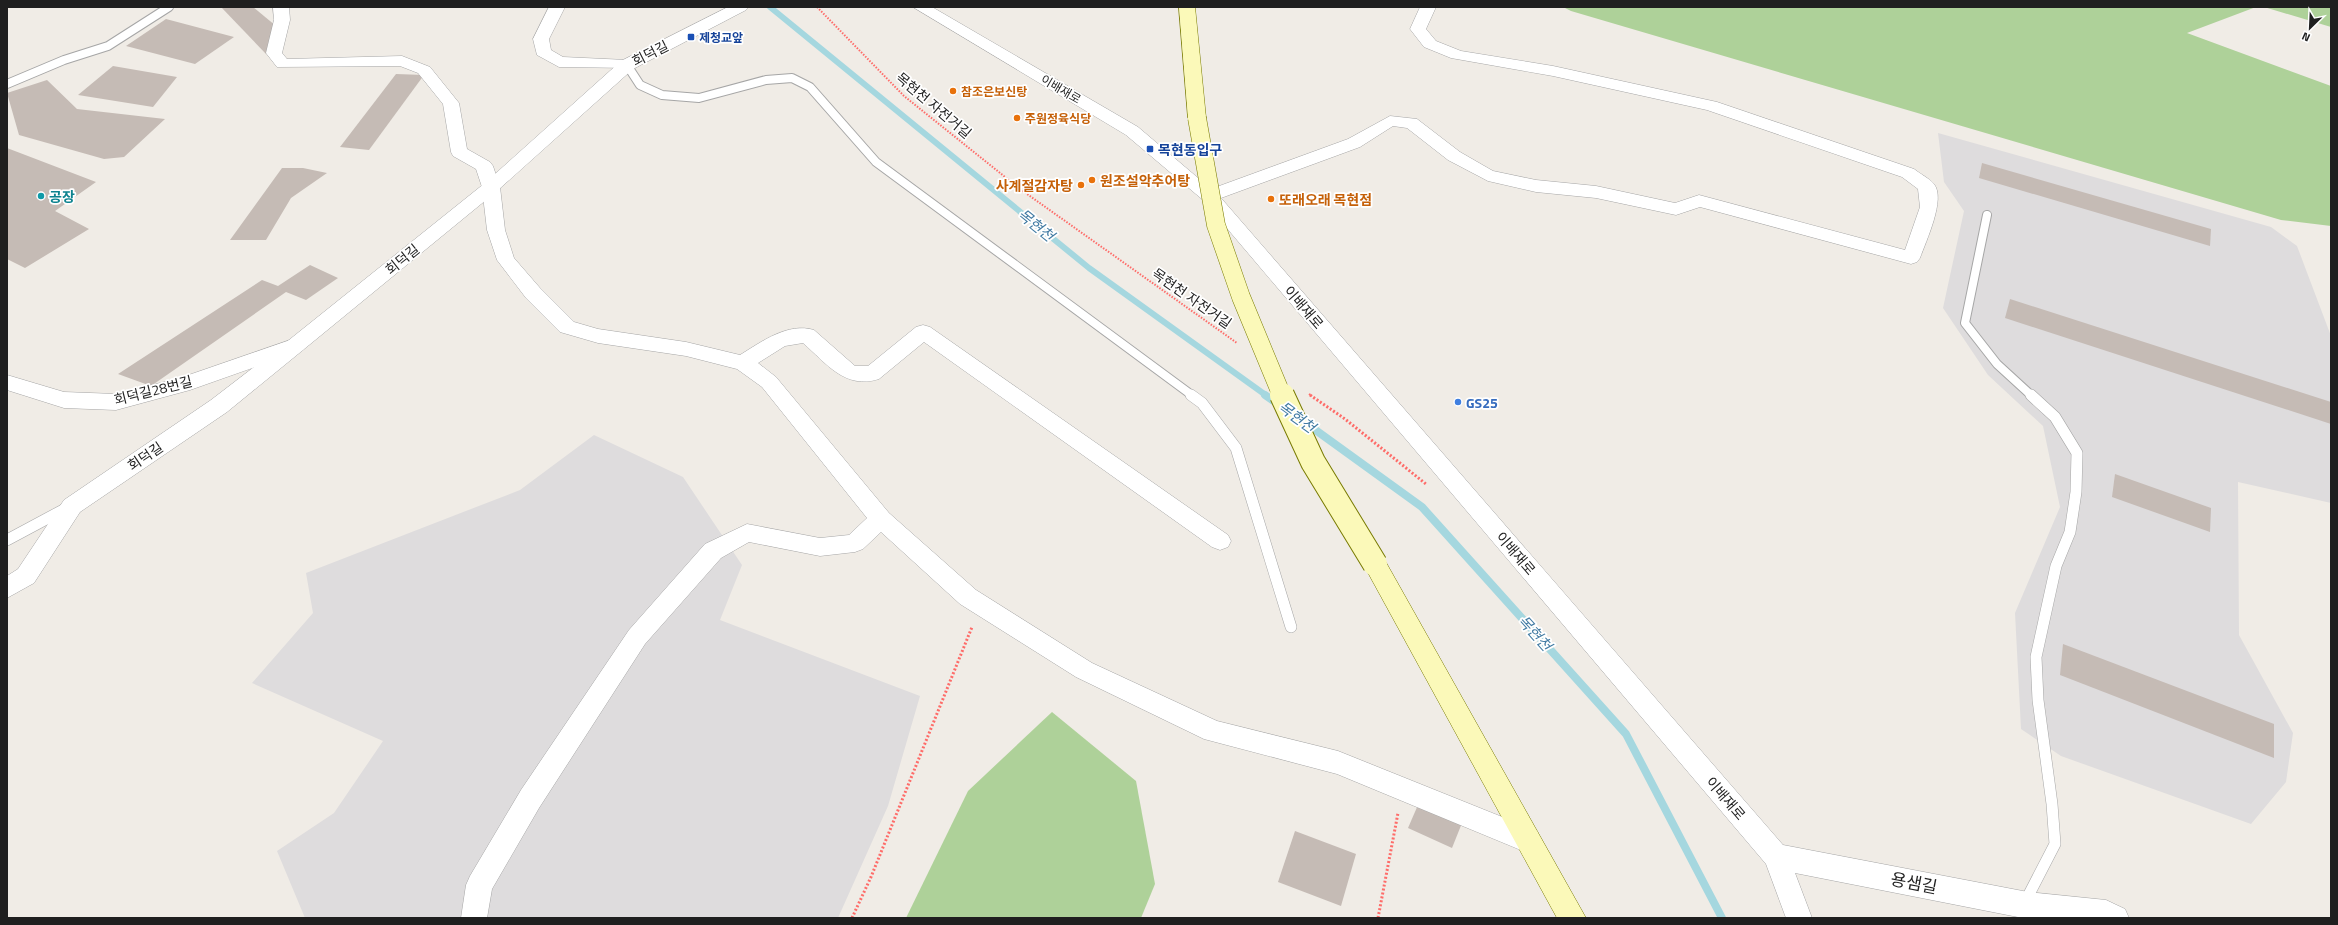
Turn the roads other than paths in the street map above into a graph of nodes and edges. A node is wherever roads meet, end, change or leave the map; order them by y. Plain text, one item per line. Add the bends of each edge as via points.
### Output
1 (169, 7) edge
2 (281, 7) edge
3 (557, 7) edge
4 (921, 7) edge
5 (1187, 7) edge
6 (1428, 7) edge
7 (734, 10) edge
8 (627, 65) junction
9 (7, 84) edge
10 (491, 186) junction
11 (1209, 196) junction
12 (1987, 216) dead end
13 (296, 345) junction
14 (743, 363) junction
15 (7, 382) edge
16 (72, 506) junction
17 (881, 519) junction
18 (7, 540) edge
19 (1220, 542) dead end
20 (17, 582) edge
21 (1292, 627) dead end
22 (1528, 840) junction
23 (1776, 856) junction
24 (2024, 904) junction
25 (474, 918) edge
26 (1572, 918) edge
27 (1799, 918) edge
28 (2049, 918) edge
29 (2116, 918) edge

1 - 9 lane via 108,46 64,60
2 - 10 street via 282,20 274,52 283,64 402,61 424,70 451,103 459,152 484,166
3 - 8 street via 541,39 543,52 559,62
4 - 11 street, 이배재로 via 1132,131
5 - 22 main road, bridge via 1197,118 1216,225 1241,297 1273,376 1313,462 1375,564
6 - 11 street via 1418,29 1430,44 1457,55 1553,71 1711,106 1908,173 1927,187 1929,207 1911,258 1699,201 1676,209 1596,192 1536,186 1488,175 1454,156 1411,123 1390,121 1354,143
7 - 8 street, 회덕길
8 - 10 street, 회덕길
8 - 21 lane via 640,85 662,95 699,98 766,80 792,78 810,87 876,162 1202,403 1236,448
10 - 13 street, 회덕길
10 - 14 street via 496,230 506,260 533,293 567,327 598,336 686,349
11 - 23 street, 이배재로
12 - 24 lane via 1965,323 1997,364 2055,417 2077,453 2076,492 2070,532 2056,566 2036,657 2038,700 2055,844
13 - 15 street, 회덕길28번길 via 183,385 116,402 64,400
13 - 16 street, 회덕길 via 219,406
14 - 17 street via 769,382
14 - 19 street via 780,340 807,335 850,373 872,374 923,332
16 - 18 lane
16 - 20 street
17 - 22 street via 968,597 1084,670 1213,730 1338,763
17 - 25 street via 855,543 820,547 747,533 713,551 637,637 530,799 479,885
22 - 26 main road
23 - 24 street, 용샘길
23 - 27 street, 이배재로
24 - 28 street, 용샘길
24 - 29 street via 2106,913

